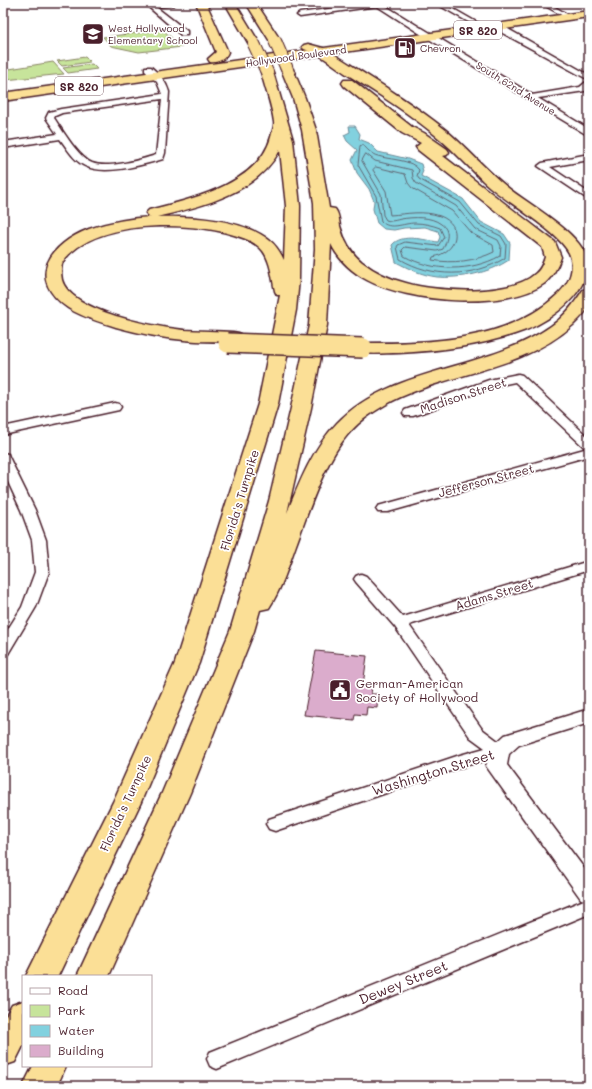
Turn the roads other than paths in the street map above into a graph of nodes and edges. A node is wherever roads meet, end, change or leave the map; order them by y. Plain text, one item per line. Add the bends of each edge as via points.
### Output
1 (174, 3) edge
2 (201, 3) edge
3 (230, 3) edge
4 (251, 3) edge
5 (438, 3) edge
6 (543, 3) edge
7 (148, 4) edge
8 (377, 4) edge
9 (589, 7) edge
10 (559, 11) junction
11 (589, 14) edge
12 (300, 15) dead end
13 (569, 17) junction
14 (474, 23) junction
15 (498, 27) junction
16 (184, 33) dead end
17 (427, 33) junction
18 (308, 50) junction
19 (324, 58) junction
20 (214, 60) junction
21 (253, 62) junction
22 (152, 72) junction
23 (589, 78) edge
24 (589, 84) edge
25 (3, 90) edge
26 (166, 96) junction
27 (3, 97) edge
28 (532, 97) junction
29 (282, 122) junction
30 (407, 130) junction
31 (589, 133) edge
32 (62, 136) junction
33 (3, 146) edge
34 (589, 157) edge
35 (317, 171) junction
36 (483, 171) junction
37 (589, 197) edge
38 (589, 251) edge
39 (589, 294) edge
40 (287, 310) junction
41 (231, 340) junction
42 (365, 345) junction
43 (115, 406) dead end
44 (409, 413) dead end
45 (3, 431) edge
46 (589, 445) edge
47 (589, 452) edge
48 (3, 457) edge
49 (383, 509) dead end
50 (589, 565) edge
51 (361, 579) dead end
52 (400, 623) junction
53 (242, 631) junction
54 (3, 650) edge
55 (589, 716) edge
56 (500, 751) junction
57 (275, 824) dead end
58 (589, 892) edge
59 (589, 906) edge
60 (42, 975) edge
61 (93, 975) edge
62 (22, 1017) edge
63 (3, 1052) edge
64 (218, 1059) dead end
65 (50, 1067) edge
66 (40, 1086) edge

1 - 7 street
2 - 20 highway via 222,52
3 - 29 highway, Florida's Turnpike, bridge via 267,72
4 - 35 highway, bridge via 274,41 299,98 309,130
5 - 14 street
6 - 10 street
7 - 16 street
8 - 12 street
8 - 17 street
9 - 10 highway, Hollywood Boulevard / SR 820
10 - 13 street
10 - 14 highway, Hollywood Boulevard / SR 820
11 - 13 highway, Hollywood Boulevard / SR 820
13 - 15 highway, Hollywood Boulevard / SR 820
14 - 17 highway, Hollywood Boulevard / SR 820
15 - 17 highway, Hollywood Boulevard / SR 820
15 - 23 street
17 - 18 highway, Hollywood Boulevard / SR 820
17 - 19 highway, Hollywood Boulevard / SR 820
17 - 28 street, South 62nd Avenue
18 - 19 highway
18 - 20 highway, Hollywood Boulevard / SR 820
18 - 21 highway, Hollywood Boulevard / SR 820
19 - 21 highway
19 - 30 highway
19 - 36 highway via 402,103
20 - 22 highway, Hollywood Boulevard / SR 820
21 - 22 highway, Hollywood Boulevard / SR 820
22 - 25 highway, Hollywood Boulevard / SR 820
22 - 26 street via 164,85
22 - 27 highway, Hollywood Boulevard / SR 820
24 - 28 street via 582,89
26 - 32 street via 52,114 50,118
26 - 32 street via 160,157 94,167 87,164
28 - 31 street, South 62nd Avenue
29 - 40 highway, Florida's Turnpike via 294,206
29 - 41 highway via 273,152 264,165 250,176 196,202 88,233 57,251 49,262 45,274 48,287 69,309 111,327 150,336
30 - 35 highway via 425,149 548,245 553,256 549,268 537,280 519,288 468,296 439,296 384,282 366,273 340,248 332,225 328,200
30 - 42 highway via 439,150 558,242 571,265 569,278 534,309 494,328 433,340
32 - 33 street
34 - 37 street via 542,166
35 - 53 highway via 323,249 318,325 280,501
36 - 38 highway via 582,242
36 - 42 highway via 498,188 570,242 578,254 580,268 577,282 565,298 544,314 505,331 470,340 422,347
39 - 53 highway via 581,308 564,325 540,341 384,397 353,419 334,438 318,463 269,591
40 - 41 highway via 277,262 270,250 257,238 236,229 212,224 167,220 109,229 93,234 72,246 58,258 53,268 56,288 66,299 83,309 151,330
40 - 60 highway, Florida's Turnpike via 268,404 187,663 127,802
41 - 42 highway, bridge
43 - 45 street
44 - 46 street, Madison Street via 518,378
47 - 49 street, Jefferson Street
48 - 54 street via 39,540 42,572 29,607
50 - 52 street, Adams Street
51 - 52 street
52 - 56 street via 476,733
53 - 61 highway via 176,793
55 - 56 street, Washington Street via 512,740
56 - 57 street, Washington Street via 466,759
56 - 58 street via 496,766
59 - 64 street, Dewey Street
62 - 63 highway
65 - 66 highway

